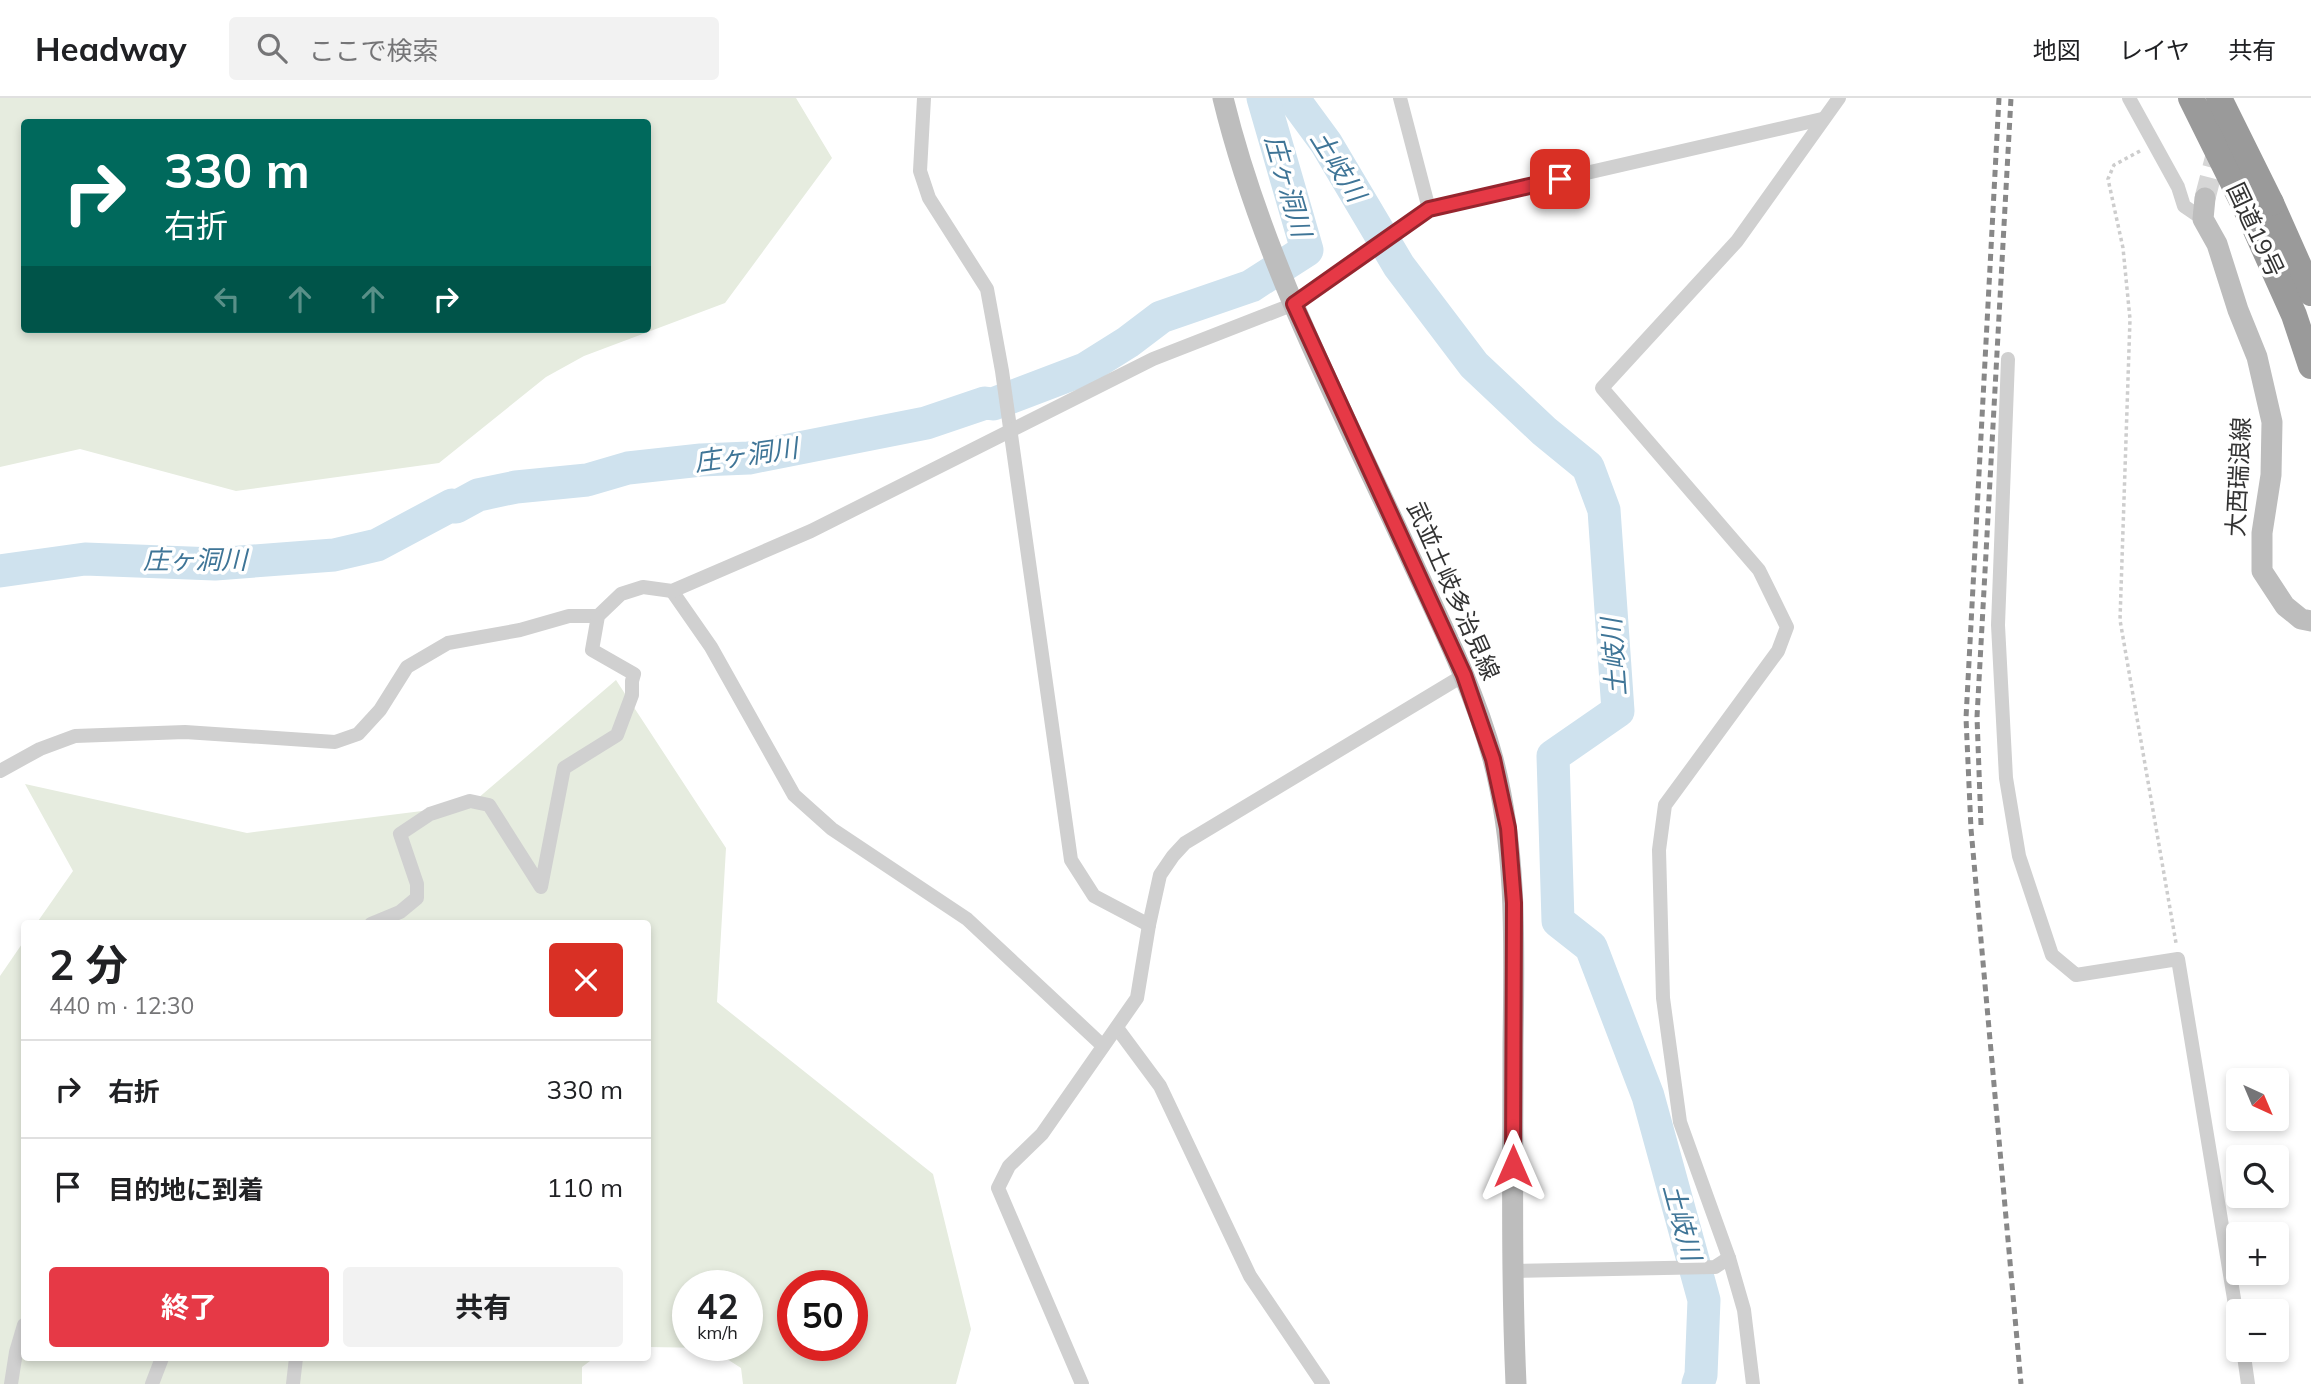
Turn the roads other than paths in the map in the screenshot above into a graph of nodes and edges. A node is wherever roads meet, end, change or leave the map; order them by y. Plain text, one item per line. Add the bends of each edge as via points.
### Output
1 (924, 98) edge
2 (1223, 98) edge
3 (1400, 98) edge
4 (1839, 98) edge
5 (2129, 98) edge
6 (2191, 98) edge
7 (2220, 98) edge
8 (1822, 119) junction
9 (1429, 209) junction
10 (2204, 209) joint
11 (2260, 210) junction
12 (2311, 293) edge
13 (1296, 298) junction
14 (2008, 359) dead end
15 (2311, 366) edge
16 (1011, 432) junction
17 (672, 591) junction
18 (598, 616) junction
19 (2311, 621) edge
20 (1464, 675) junction
21 (0, 771) edge
22 (398, 918) edge
23 (1149, 925) junction
24 (1117, 1028) junction
25 (1103, 1046) junction
26 (1729, 1258) junction
27 (1522, 1271) junction
28 (2234, 1299) edge
29 (21, 1335) edge
30 (161, 1361) edge
31 (296, 1361) edge
32 (2245, 1362) edge
33 (11, 1384) edge
34 (152, 1384) edge
35 (293, 1384) edge
36 (1082, 1384) edge
37 (1323, 1384) edge
38 (1516, 1384) edge
39 (1753, 1384) edge
40 (2248, 1384) edge

1 - 16 street via 920,171 929,198 987,289
2 - 13 main road, 武並土岐多治見線 via 1236,150 1271,246
3 - 9 street
4 - 8 street
5 - 10 street via 2184,206
6 - 11 highway, 国道19号, bridge
7 - 11 highway, 国道19号, bridge
8 - 9 street
8 - 26 street via 1737,241 1602,388 1759,570 1787,627 1778,651 1665,805 1659,850 1663,998 1680,1122
9 - 13 street
10 - 19 main road, 大西瑞浪線 via 2257,357 2272,422 2262,571 2284,606
11 - 12 highway, 国道19号
11 - 15 highway, 国道19号
13 - 16 street via 1153,359
13 - 20 main road, 武並土岐多治見線
14 - 28 street via 1998,625 2006,778 2019,856 2052,955 2076,975 2178,959
16 - 17 street via 811,531
16 - 23 street via 1071,860 1094,896
17 - 18 street via 643,587 621,594
17 - 25 street via 711,648 794,795 832,829 967,919
18 - 21 street via 569,616 448,643 407,667 380,710 358,734 335,742 185,732 75,736
18 - 22 street via 592,650 634,674 632,695 618,735 564,768 541,887 488,805 470,801 430,814 400,834 417,884 417,898
20 - 23 street via 1185,843 1160,875
20 - 27 main road, 武並土岐多治見線 via 1493,759 1508,828 1514,903
23 - 24 street via 1138,998
24 - 25 street
24 - 37 street via 1160,1086 1250,1276
25 - 36 street via 1042,1134 1009,1166 998,1188
26 - 27 street via 1715,1266
26 - 39 street via 1744,1310
27 - 38 main road, 武並土岐多治見線
29 - 33 street
30 - 34 street
31 - 35 street
32 - 40 street

